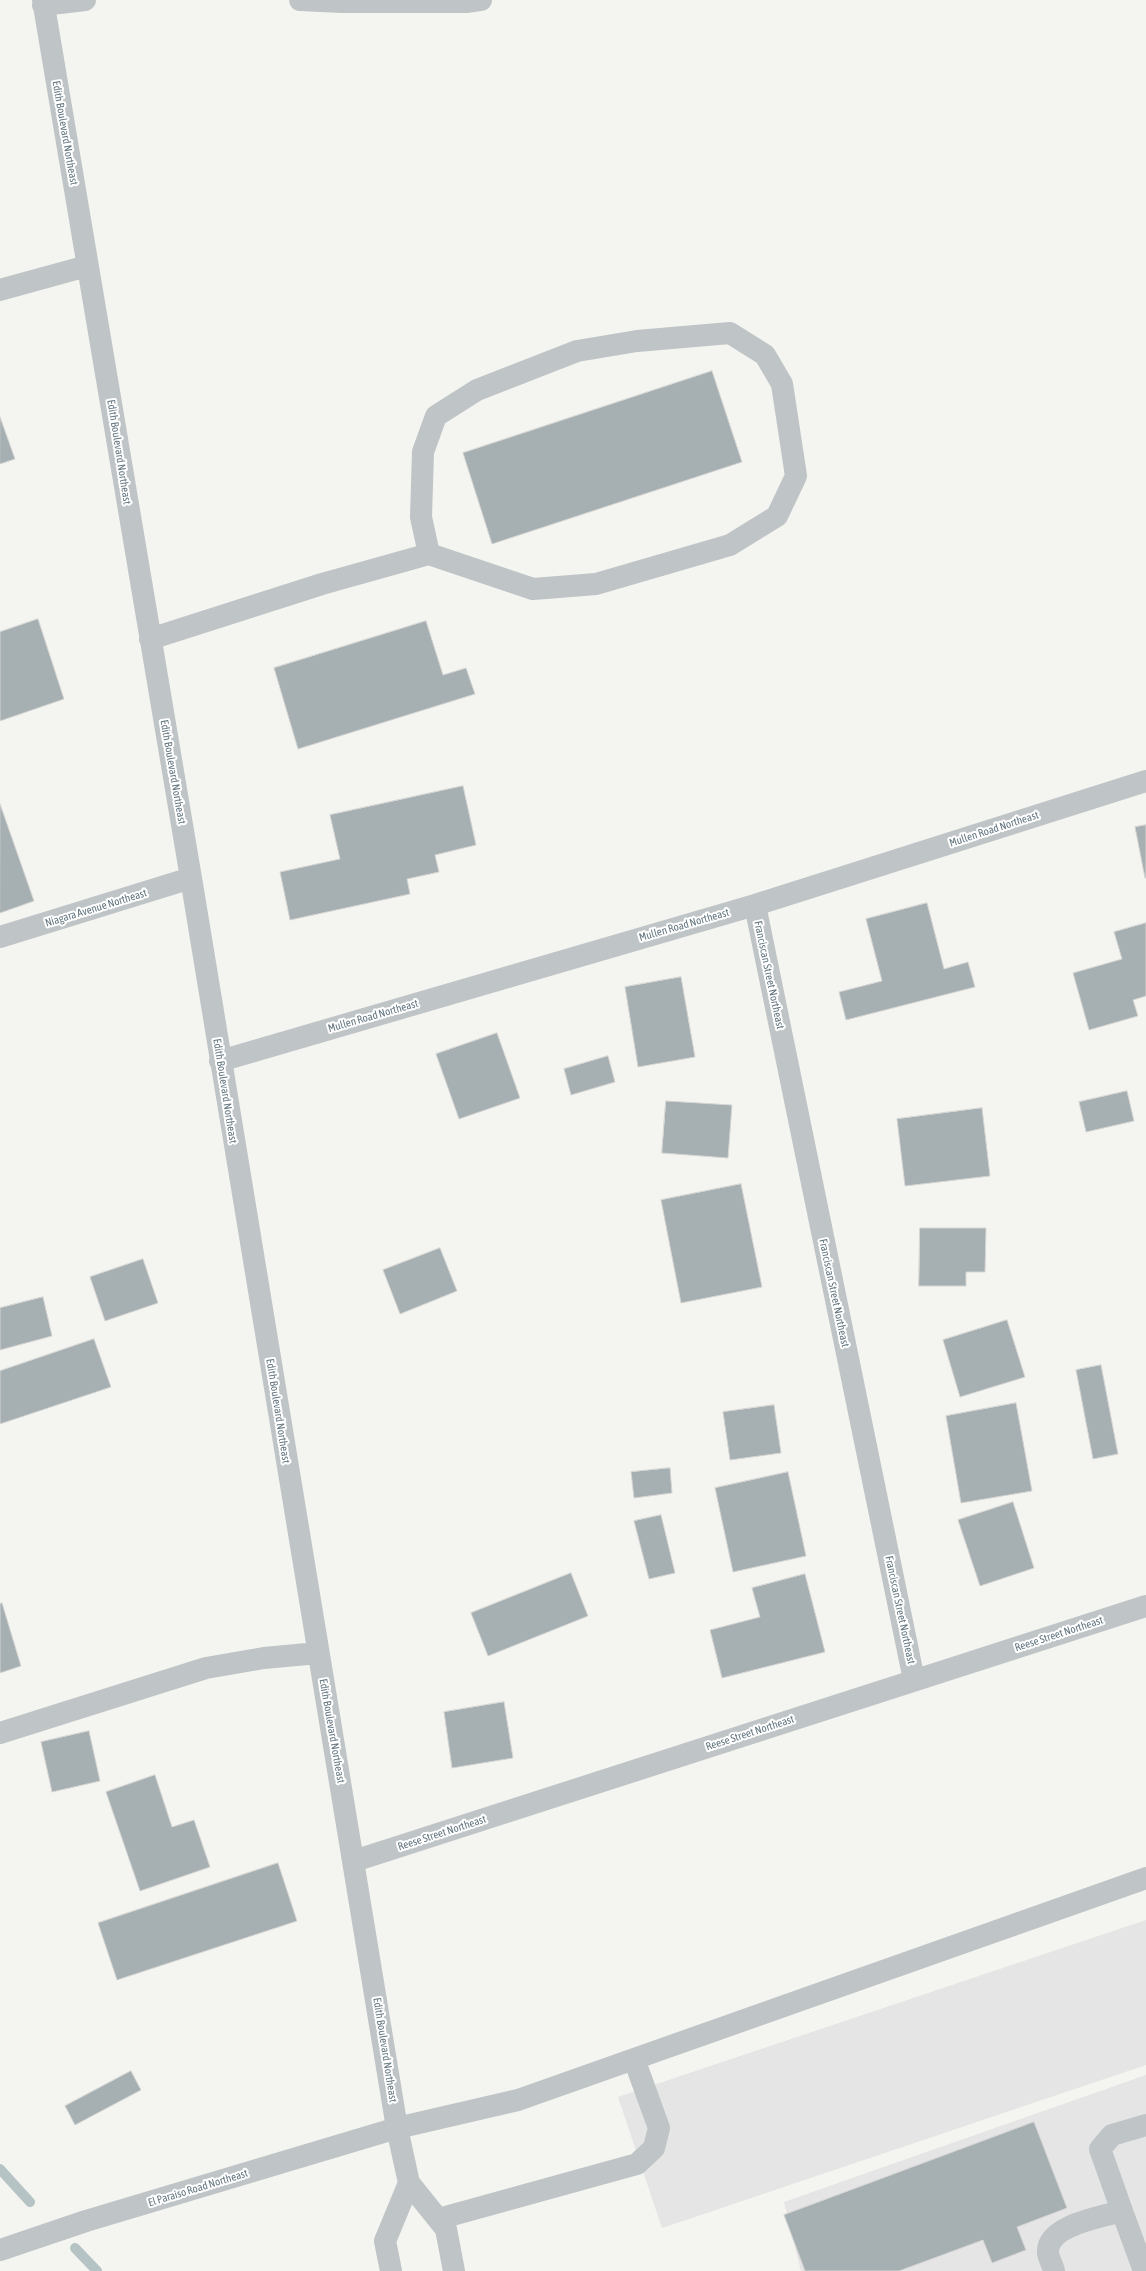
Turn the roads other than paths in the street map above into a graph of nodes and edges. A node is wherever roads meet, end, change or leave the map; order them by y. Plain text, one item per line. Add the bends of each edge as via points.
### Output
1 (85, 0) edge
2 (300, 0) edge
3 (480, 0) edge
4 (43, 3) edge
5 (88, 266) junction
6 (0, 290) edge
7 (429, 554) junction
8 (150, 639) junction
9 (1146, 781) edge
10 (191, 878) junction
11 (755, 905) junction
12 (0, 937) edge
13 (220, 1061) junction
14 (1146, 1606) edge
15 (318, 1653) junction
16 (914, 1680) junction
17 (0, 1733) edge
18 (354, 1861) junction
19 (1146, 1878) edge
20 (634, 2059) junction
21 (1146, 2125) edge
22 (397, 2128) junction
23 (409, 2183) junction
24 (1122, 2211) junction
25 (438, 2219) junction
26 (0, 2250) edge
27 (391, 2271) edge
28 (454, 2271) edge
29 (1054, 2271) edge
30 (1144, 2271) edge

1 - 4 street
2 - 3 street
4 - 5 street, Edith Boulevard Northeast
5 - 6 street
5 - 8 street, Edith Boulevard Northeast
7 - 7 street via 533,589 596,584 730,545 778,516 796,476 782,384 765,355 730,333 637,341 577,351 477,390 436,416 423,452 421,517
7 - 8 street via 322,584
8 - 10 street, Edith Boulevard Northeast
9 - 11 street, Mullen Road Northeast
10 - 12 street, Niagara Avenue Northeast
10 - 13 street, Edith Boulevard Northeast
11 - 13 street, Mullen Road Northeast
11 - 16 street, Franciscan Street Northeast
13 - 15 street, Edith Boulevard Northeast
14 - 16 street, Reese Street Northeast
15 - 17 street via 264,1658 206,1668
15 - 18 street, Edith Boulevard Northeast
16 - 18 street, Reese Street Northeast
18 - 22 street, Edith Boulevard Northeast
19 - 20 street, El Paraiso Road Northeast
20 - 22 street, El Paraiso Road Northeast via 518,2100
20 - 25 street via 658,2128 654,2148 637,2164
21 - 24 street via 1112,2135 1100,2149
22 - 23 street, Edith Boulevard Northeast
22 - 26 street, El Paraiso Road Northeast via 86,2221
23 - 25 street, Edith Boulevard Northeast
23 - 27 street via 386,2241
24 - 29 street via 1064,2228 1054,2238 1048,2252
24 - 30 street
25 - 28 street, Edith Boulevard Northeast via 446,2229

